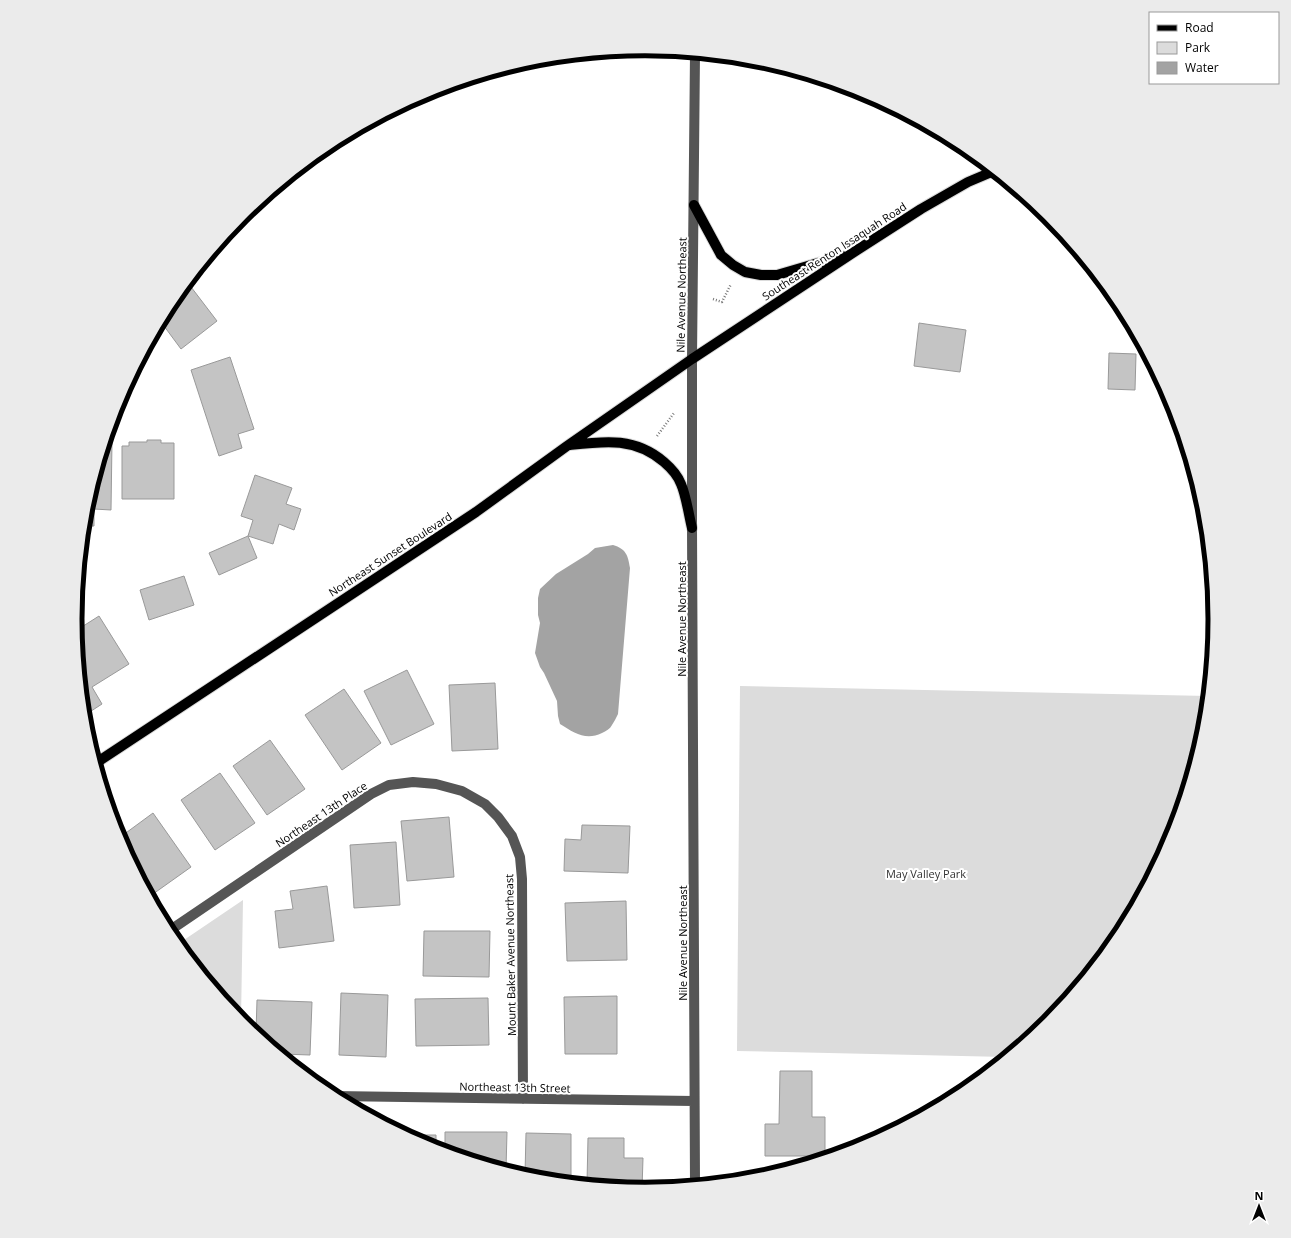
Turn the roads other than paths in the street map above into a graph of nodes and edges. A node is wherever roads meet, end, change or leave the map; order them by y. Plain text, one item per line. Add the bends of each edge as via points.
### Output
1 (695, 58) edge
2 (989, 173) edge
3 (694, 204) junction
4 (851, 254) junction
5 (692, 359) junction
6 (567, 446) junction
7 (692, 528) junction
8 (101, 760) edge
9 (498, 817) joint
10 (174, 927) edge
11 (347, 1096) edge
12 (522, 1099) junction
13 (694, 1101) junction
14 (695, 1180) edge

1 - 3 street, Nile Avenue Northeast
2 - 4 main road, Southeast Renton Issaquah Road via 921,209
3 - 4 main road via 720,255 745,272 777,275
3 - 5 street, Nile Avenue Northeast
4 - 5 main road, Southeast Renton Issaquah Road
5 - 6 main road, Northeast Sunset Boulevard
5 - 7 street, Nile Avenue Northeast
6 - 7 main road via 602,442 625,443 642,447 656,455 681,483
6 - 8 main road, Northeast Sunset Boulevard via 476,512
7 - 13 street, Nile Avenue Northeast
9 - 10 street, Northeast 13th Place via 485,804 462,791 436,784 413,782 389,785 371,794
9 - 12 street, Mount Baker Avenue Northeast via 512,836 520,857 522,879
11 - 12 street, Northeast 13th Street
12 - 13 street, Northeast 13th Street
13 - 14 street, Nile Avenue Northeast

